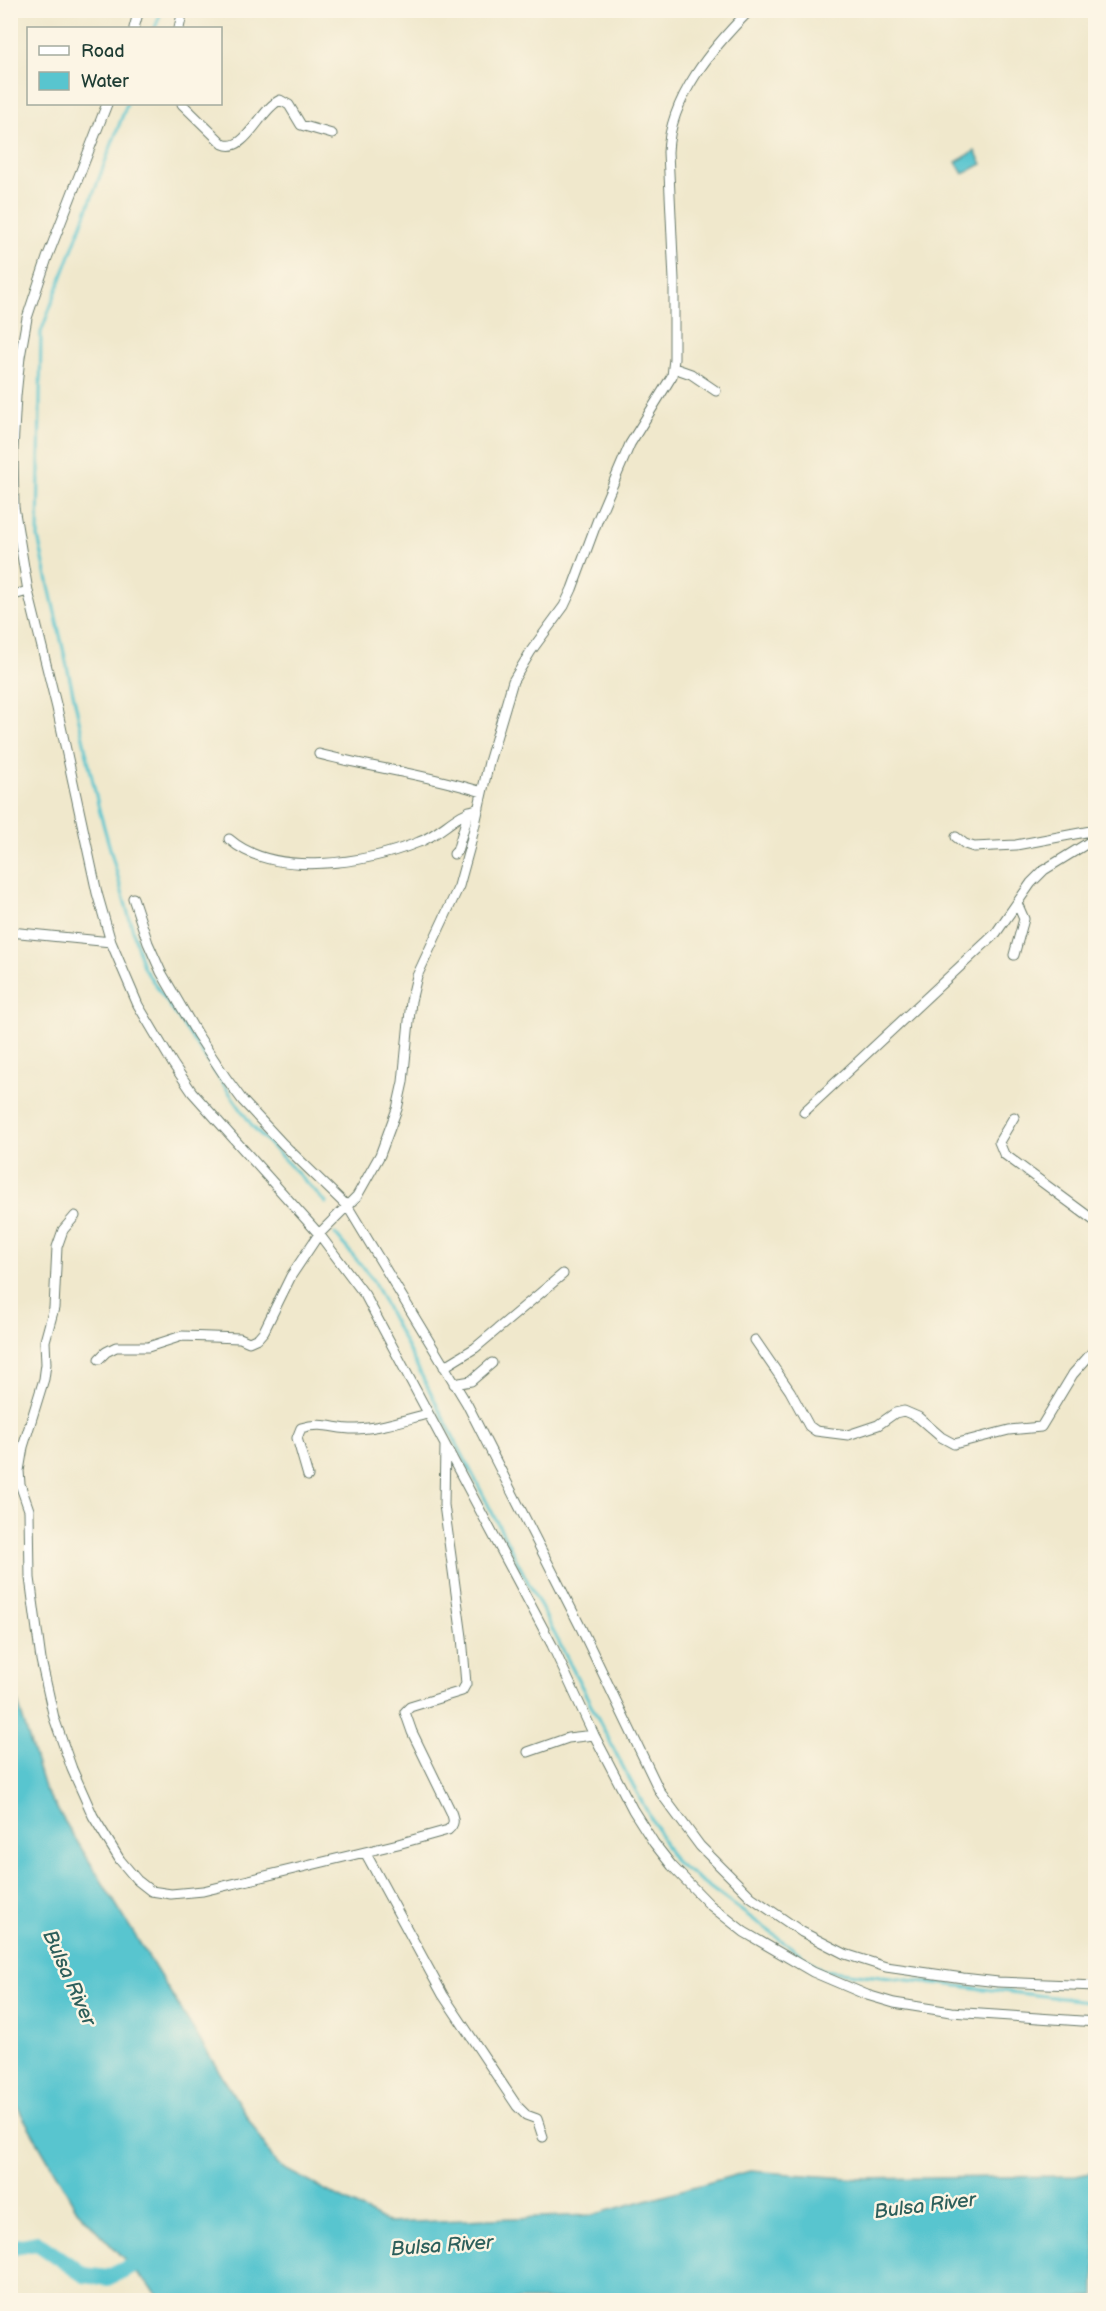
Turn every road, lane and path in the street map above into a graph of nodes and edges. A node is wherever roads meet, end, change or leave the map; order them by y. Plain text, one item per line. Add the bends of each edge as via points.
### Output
1 (139, 10) edge
2 (183, 10) edge
3 (750, 10) edge
4 (134, 27) edge
5 (179, 27) edge
6 (107, 105) edge
7 (183, 105) edge
8 (332, 134) dead end
9 (674, 368) junction
10 (716, 391) dead end
11 (28, 591) junction
12 (10, 596) edge
13 (319, 754) dead end
14 (482, 792) junction
15 (474, 809) junction
16 (1095, 830) edge
17 (956, 837) dead end
18 (1095, 838) edge
19 (229, 839) dead end
20 (454, 854) dead end
21 (133, 898) dead end
22 (1017, 903) junction
23 (10, 932) edge
24 (111, 942) junction
25 (1014, 955) dead end
26 (804, 1112) dead end
27 (1014, 1117) dead end
28 (348, 1207) junction
29 (75, 1216) dead end
30 (1095, 1222) edge
31 (319, 1234) junction
32 (564, 1274) dead end
33 (755, 1340) dead end
34 (1095, 1348) edge
35 (99, 1359) dead end
36 (492, 1364) dead end
37 (444, 1367) junction
38 (454, 1383) junction
39 (427, 1414) junction
40 (445, 1446) junction
41 (308, 1476) dead end
42 (594, 1735) junction
43 (528, 1752) dead end
44 (365, 1852) junction
45 (1095, 1986) edge
46 (1095, 2022) edge
47 (543, 2137) dead end

1 - 4 street
2 - 5 street
3 - 9 street via 694,79 673,116 668,136
6 - 11 street via 36,289 20,357 13,450 14,507
7 - 8 street via 232,147 280,100 289,105 301,125
9 - 10 street
9 - 14 street via 623,460 564,606 513,681
11 - 12 street
11 - 24 street
13 - 14 street
14 - 15 street
15 - 19 street via 421,842 327,864 305,865 258,855
15 - 20 street
15 - 28 street via 459,886 417,975 397,1109 364,1187
16 - 17 street via 1016,845 975,847
18 - 22 street via 1044,870 1030,882
21 - 28 street via 161,972 226,1078 283,1144
22 - 25 street via 1024,919
22 - 26 street via 996,933
23 - 24 street
24 - 31 street via 138,1005 186,1083
27 - 30 street via 999,1143 1004,1154
28 - 31 street
28 - 37 street
29 - 44 street via 63,1230 57,1247 44,1379 23,1447 19,1477 29,1510 30,1578 40,1660 54,1718 83,1796 127,1870 144,1886 162,1894 203,1891
31 - 35 street via 258,1338 249,1342 240,1338 182,1336 148,1347 116,1347
31 - 39 street via 365,1295
32 - 37 street via 475,1348
33 - 34 street via 802,1416 816,1431 848,1435 904,1411 954,1444 1009,1430 1041,1427 1073,1374
36 - 38 street via 471,1381
37 - 38 street
38 - 45 street via 581,1628 660,1792 700,1846 751,1897 822,1943 886,1968 998,1982
39 - 40 street
39 - 41 street via 374,1427 315,1424 301,1428 297,1438
40 - 42 street via 552,1645
40 - 44 street via 444,1505 466,1684 462,1691 405,1712 454,1821 448,1830
42 - 43 street via 568,1738
42 - 46 street via 633,1810 672,1866 710,1905 777,1952 832,1980 894,2003 961,2013
44 - 47 street via 443,1995 517,2106 537,2119

